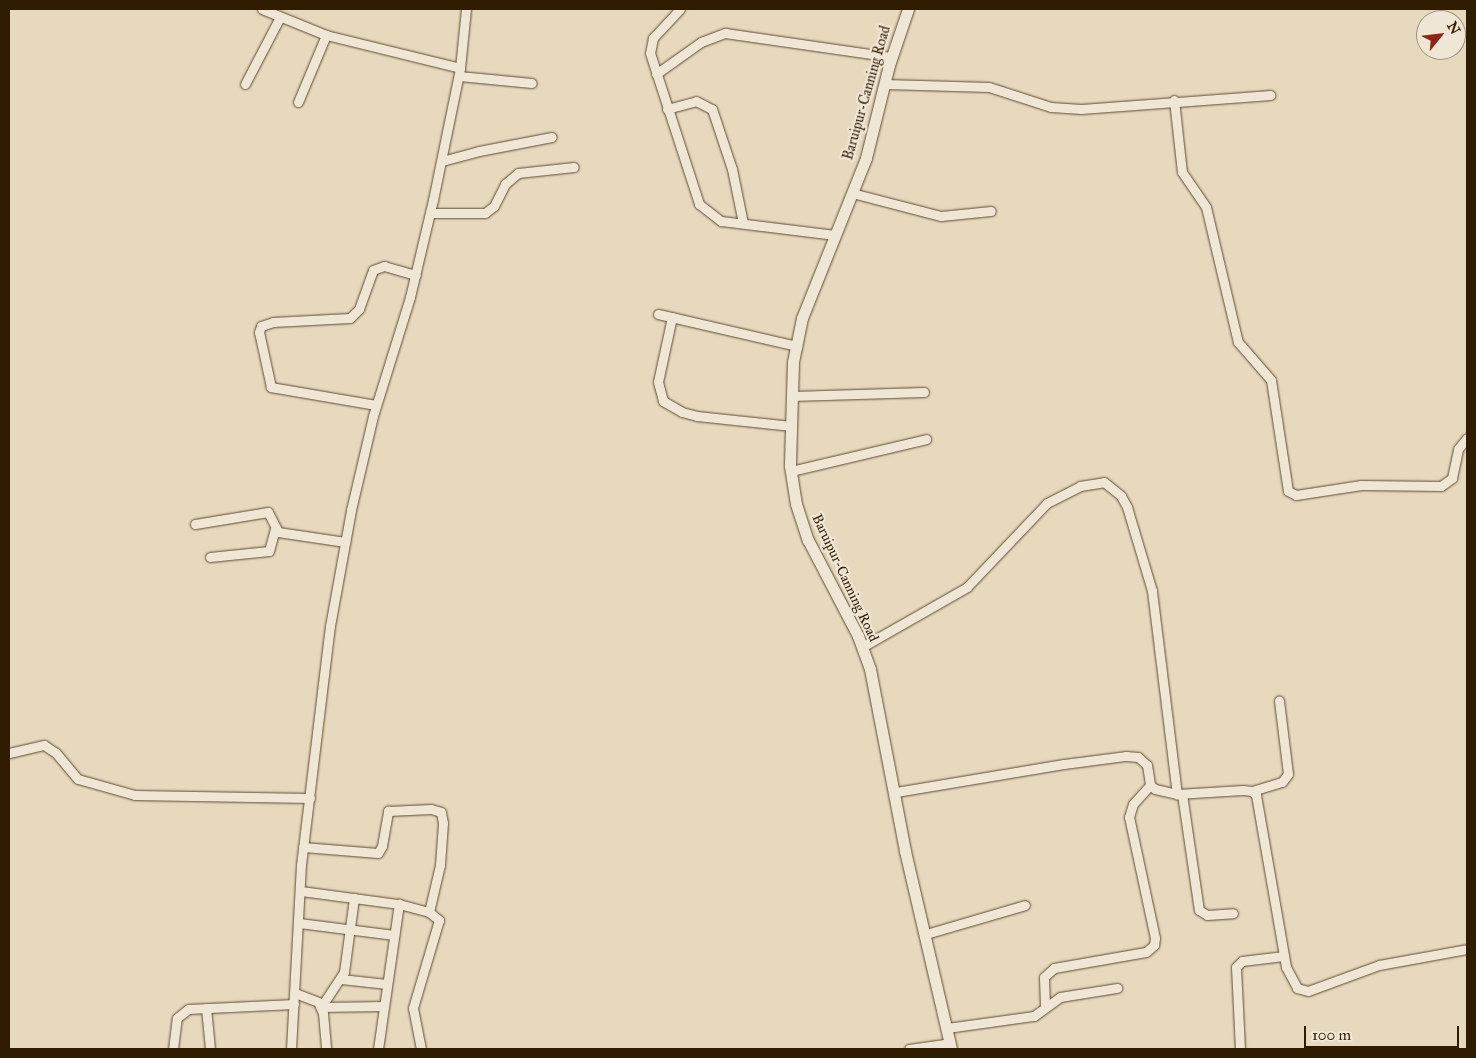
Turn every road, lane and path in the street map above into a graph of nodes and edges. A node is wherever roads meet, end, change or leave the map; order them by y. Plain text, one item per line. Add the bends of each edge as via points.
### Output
1 (262, 9) edge
2 (466, 9) edge
3 (680, 9) edge
4 (908, 9) edge
5 (280, 17) junction
6 (326, 35) junction
7 (892, 57) junction
8 (460, 72) junction
9 (656, 74) junction
10 (532, 83) dead end
11 (245, 84) dead end
12 (884, 84) junction
13 (1270, 94) dead end
14 (1174, 100) junction
15 (298, 102) dead end
16 (666, 109) junction
17 (552, 137) dead end
18 (442, 161) junction
19 (574, 168) dead end
20 (852, 193) junction
21 (991, 211) dead end
22 (430, 213) junction
23 (744, 223) junction
24 (835, 235) junction
25 (416, 275) junction
26 (658, 314) dead end
27 (672, 318) junction
28 (797, 346) junction
29 (924, 392) dead end
30 (792, 396) junction
31 (376, 405) junction
32 (792, 426) junction
33 (1467, 438) edge
34 (926, 439) dead end
35 (791, 471) junction
36 (195, 524) dead end
37 (274, 528) junction
38 (345, 542) junction
39 (210, 557) dead end
40 (862, 647) junction
41 (1279, 702) dead end
42 (9, 752) edge
43 (1150, 785) junction
44 (1252, 791) junction
45 (896, 792) junction
46 (1179, 794) junction
47 (310, 798) junction
48 (303, 847) junction
49 (301, 891) junction
50 (354, 898) junction
51 (399, 904) junction
52 (1025, 905) dead end
53 (429, 912) junction
54 (1233, 913) dead end
55 (299, 923) junction
56 (352, 929) junction
57 (926, 934) junction
58 (394, 935) junction
59 (1467, 949) edge
60 (1284, 956) junction
61 (341, 979) junction
62 (387, 984) junction
63 (1117, 988) dead end
64 (295, 993) junction
65 (294, 1004) junction
66 (384, 1006) junction
67 (1045, 1006) junction
68 (320, 1007) junction
69 (206, 1008) junction
70 (947, 1028) junction
71 (950, 1046) edge
72 (173, 1049) edge
73 (210, 1049) edge
74 (291, 1049) edge
75 (326, 1049) edge
76 (378, 1049) edge
77 (421, 1049) edge
78 (909, 1049) edge
79 (1240, 1049) edge

1 - 5 street
2 - 8 street
3 - 9 street via 651,43
4 - 7 main road, Baruipur-Canning Road
5 - 6 street
5 - 11 street
6 - 8 street
6 - 15 street
7 - 9 street via 724,33 701,42
7 - 12 main road, Baruipur-Canning Road
8 - 10 street
8 - 18 street
9 - 16 street
12 - 14 street via 989,87 1051,107 1081,109
12 - 20 main road, Baruipur-Canning Road via 866,158
13 - 14 street
14 - 33 street via 1182,172 1206,207 1238,342 1272,380 1288,492 1296,495 1368,485 1441,486 1452,478 1458,449
16 - 23 street via 699,204 716,219
16 - 23 street via 691,101 702,102 712,109 732,169
17 - 18 street
18 - 22 street
19 - 22 street via 518,173 505,184 494,206 485,213
20 - 21 street via 941,216
20 - 24 main road, Baruipur-Canning Road
22 - 25 street
23 - 24 street
24 - 28 main road, Baruipur-Canning Road via 802,318
25 - 31 street
25 - 31 street via 384,266 374,270 358,309 350,318 273,322 261,326 259,332 271,387
26 - 27 street
27 - 28 street
27 - 32 street via 657,389 663,401 697,416
28 - 30 main road, Baruipur-Canning Road
29 - 30 street
30 - 32 main road, Baruipur-Canning Road
31 - 38 street
32 - 35 main road, Baruipur-Canning Road
34 - 35 street
35 - 40 main road, Baruipur-Canning Road via 796,504 808,540
36 - 37 street via 264,511 273,516
37 - 38 street via 278,532
37 - 39 street via 269,551
38 - 47 street via 330,626
40 - 45 main road, Baruipur-Canning Road
40 - 46 street via 967,587 1047,503 1080,486 1104,482 1121,496 1152,591
41 - 44 street via 1288,774 1282,782
42 - 47 street via 44,745 56,753 73,776 83,782 135,795
43 - 45 street via 1145,762 1138,757 1126,756
43 - 46 street
43 - 67 street via 1133,804 1129,817 1154,945 1146,952 1054,968 1044,977
44 - 46 street
44 - 60 street via 1260,808
45 - 57 main road, Baruipur-Canning Road via 905,850
46 - 54 street via 1199,910 1207,915
47 - 48 street
48 - 49 street
48 - 53 street via 378,853 388,810 431,809 441,812 444,823 440,865
49 - 50 street
49 - 55 street
50 - 51 street
50 - 56 street
51 - 53 street
51 - 58 street
52 - 57 street
53 - 77 street via 439,920 413,1008
55 - 56 street
55 - 64 street
56 - 58 street
56 - 61 street
57 - 70 main road, Baruipur-Canning Road
58 - 62 street
59 - 60 street via 1379,965 1308,990 1297,988 1290,981
60 - 79 street via 1242,961 1236,967
61 - 62 street
61 - 68 street
62 - 66 street
63 - 67 street via 1066,995
64 - 65 street
64 - 68 street via 312,999
65 - 69 street
65 - 74 street
66 - 68 street
66 - 76 street
67 - 70 street via 1034,1016
68 - 75 street
69 - 72 street via 180,1013
69 - 73 street
70 - 71 main road, Baruipur-Canning Road
71 - 78 street

